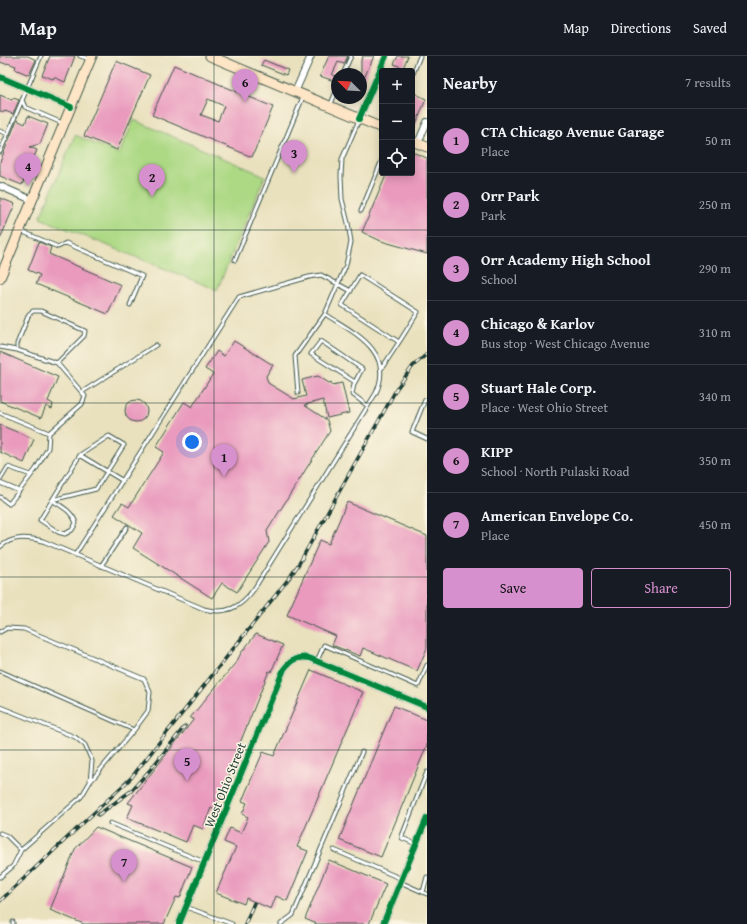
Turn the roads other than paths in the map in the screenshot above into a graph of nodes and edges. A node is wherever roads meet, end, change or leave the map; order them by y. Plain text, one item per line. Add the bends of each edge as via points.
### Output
1 (41, 56) edge
2 (80, 56) edge
3 (210, 56) edge
4 (311, 56) edge
5 (351, 56) edge
6 (386, 56) edge
7 (420, 56) edge
8 (91, 58) edge
9 (346, 68) edge
10 (415, 68) edge
11 (0, 77) edge
12 (27, 88) junction
13 (300, 93) junction
14 (22, 100) junction
15 (330, 106) joint
16 (71, 107) junction
17 (359, 119) junction
18 (427, 122) edge
19 (64, 124) junction
20 (379, 127) edge
21 (0, 131) edge
22 (8, 134) junction
23 (419, 144) edge
24 (0, 152) edge
25 (379, 167) edge
26 (0, 186) edge
27 (32, 200) junction
28 (361, 211) dead end
29 (20, 230) junction
30 (235, 260) dead end
31 (0, 278) edge
32 (338, 283) junction
33 (350, 291) junction
34 (130, 305) dead end
35 (325, 314) junction
36 (399, 342) junction
37 (156, 345) dead end
38 (0, 347) edge
39 (17, 350) junction
40 (57, 363) junction
41 (381, 369) junction
42 (355, 382) junction
43 (82, 392) junction
44 (298, 393) dead end
45 (425, 400) dead end
46 (368, 406) junction
47 (0, 413) edge
48 (49, 433) junction
49 (427, 439) edge
50 (80, 455) junction
51 (107, 471) junction
52 (31, 475) junction
53 (0, 481) edge
54 (123, 481) junction
55 (18, 492) junction
56 (0, 497) edge
57 (52, 500) junction
58 (127, 527) dead end
59 (0, 547) edge
60 (75, 555) junction
61 (101, 566) junction
62 (0, 632) edge
63 (316, 662) junction
64 (427, 665) edge
65 (0, 671) edge
66 (0, 707) edge
67 (427, 707) edge
68 (134, 730) junction
69 (362, 752) dead end
70 (427, 772) edge
71 (90, 782) junction
72 (427, 818) edge
73 (110, 823) dead end
74 (0, 833) edge
75 (416, 844) junction
76 (21, 850) junction
77 (334, 850) dead end
78 (205, 862) junction
79 (0, 877) edge
80 (427, 877) edge
81 (401, 881) junction
82 (423, 892) junction
83 (427, 894) edge
84 (186, 906) junction
85 (179, 924) edge
86 (232, 924) edge
87 (280, 924) edge
88 (383, 924) edge

1 - 12 lane
2 - 8 lane
3 - 13 main road
4 - 13 street
5 - 9 lane
6 - 17 street
7 - 10 lane
8 - 16 main road
11 - 12 street
12 - 14 lane
12 - 16 street
13 - 15 main road
13 - 30 lane
14 - 19 lane via 25,107
14 - 22 lane
15 - 17 main road
16 - 19 main road
17 - 20 main road
17 - 32 lane via 342,159 342,199 351,242 346,265
18 - 23 street
19 - 27 main road
21 - 22 lane
22 - 24 lane
25 - 28 lane
26 - 27 street
27 - 29 main road
29 - 31 main road
29 - 34 lane via 58,247 66,243 142,276
32 - 33 lane
32 - 35 lane
32 - 54 lane via 321,275 239,297
33 - 36 lane via 342,305
33 - 36 lane via 360,275 418,312
35 - 41 lane via 368,343 375,352
35 - 44 lane via 295,356
36 - 41 lane
37 - 43 lane
38 - 39 lane
39 - 40 lane
39 - 40 lane via 29,314 41,311 85,331 84,336
40 - 43 lane
41 - 46 lane via 379,386
42 - 42 lane via 362,369 320,341 312,354
42 - 46 lane via 352,394
43 - 48 lane via 85,396 82,404
45 - 49 lane via 412,432
46 - 61 lane via 248,598 240,604 221,612 204,609
47 - 48 lane
48 - 52 lane via 48,448
50 - 51 lane
50 - 51 lane via 108,436 124,445
50 - 57 lane
51 - 54 lane
51 - 57 lane via 96,489
52 - 53 lane via 8,467
52 - 55 lane
53 - 55 lane
54 - 60 lane
55 - 56 lane via 9,504
57 - 57 lane via 40,520 65,534 72,530 76,523 74,516
58 - 61 lane
59 - 60 lane via 15,539 32,538
60 - 61 lane
62 - 68 lane via 8,628 24,629 144,679 150,692 148,711
63 - 64 lane via 324,645 418,686
63 - 67 street
63 - 78 street, West Ohio Street via 302,657 296,658 284,669
65 - 68 lane
66 - 71 lane via 76,737 85,745 92,761
68 - 71 lane
69 - 87 lane via 292,915
70 - 75 lane via 402,836
71 - 76 lane via 81,797
72 - 75 street
73 - 78 lane
74 - 76 lane via 7,836
75 - 81 street
76 - 79 lane via 13,866
77 - 81 lane
78 - 84 street, West Ohio Street
80 - 82 lane
81 - 82 lane
81 - 88 street
82 - 83 lane
84 - 85 street, West Ohio Street
84 - 86 lane

